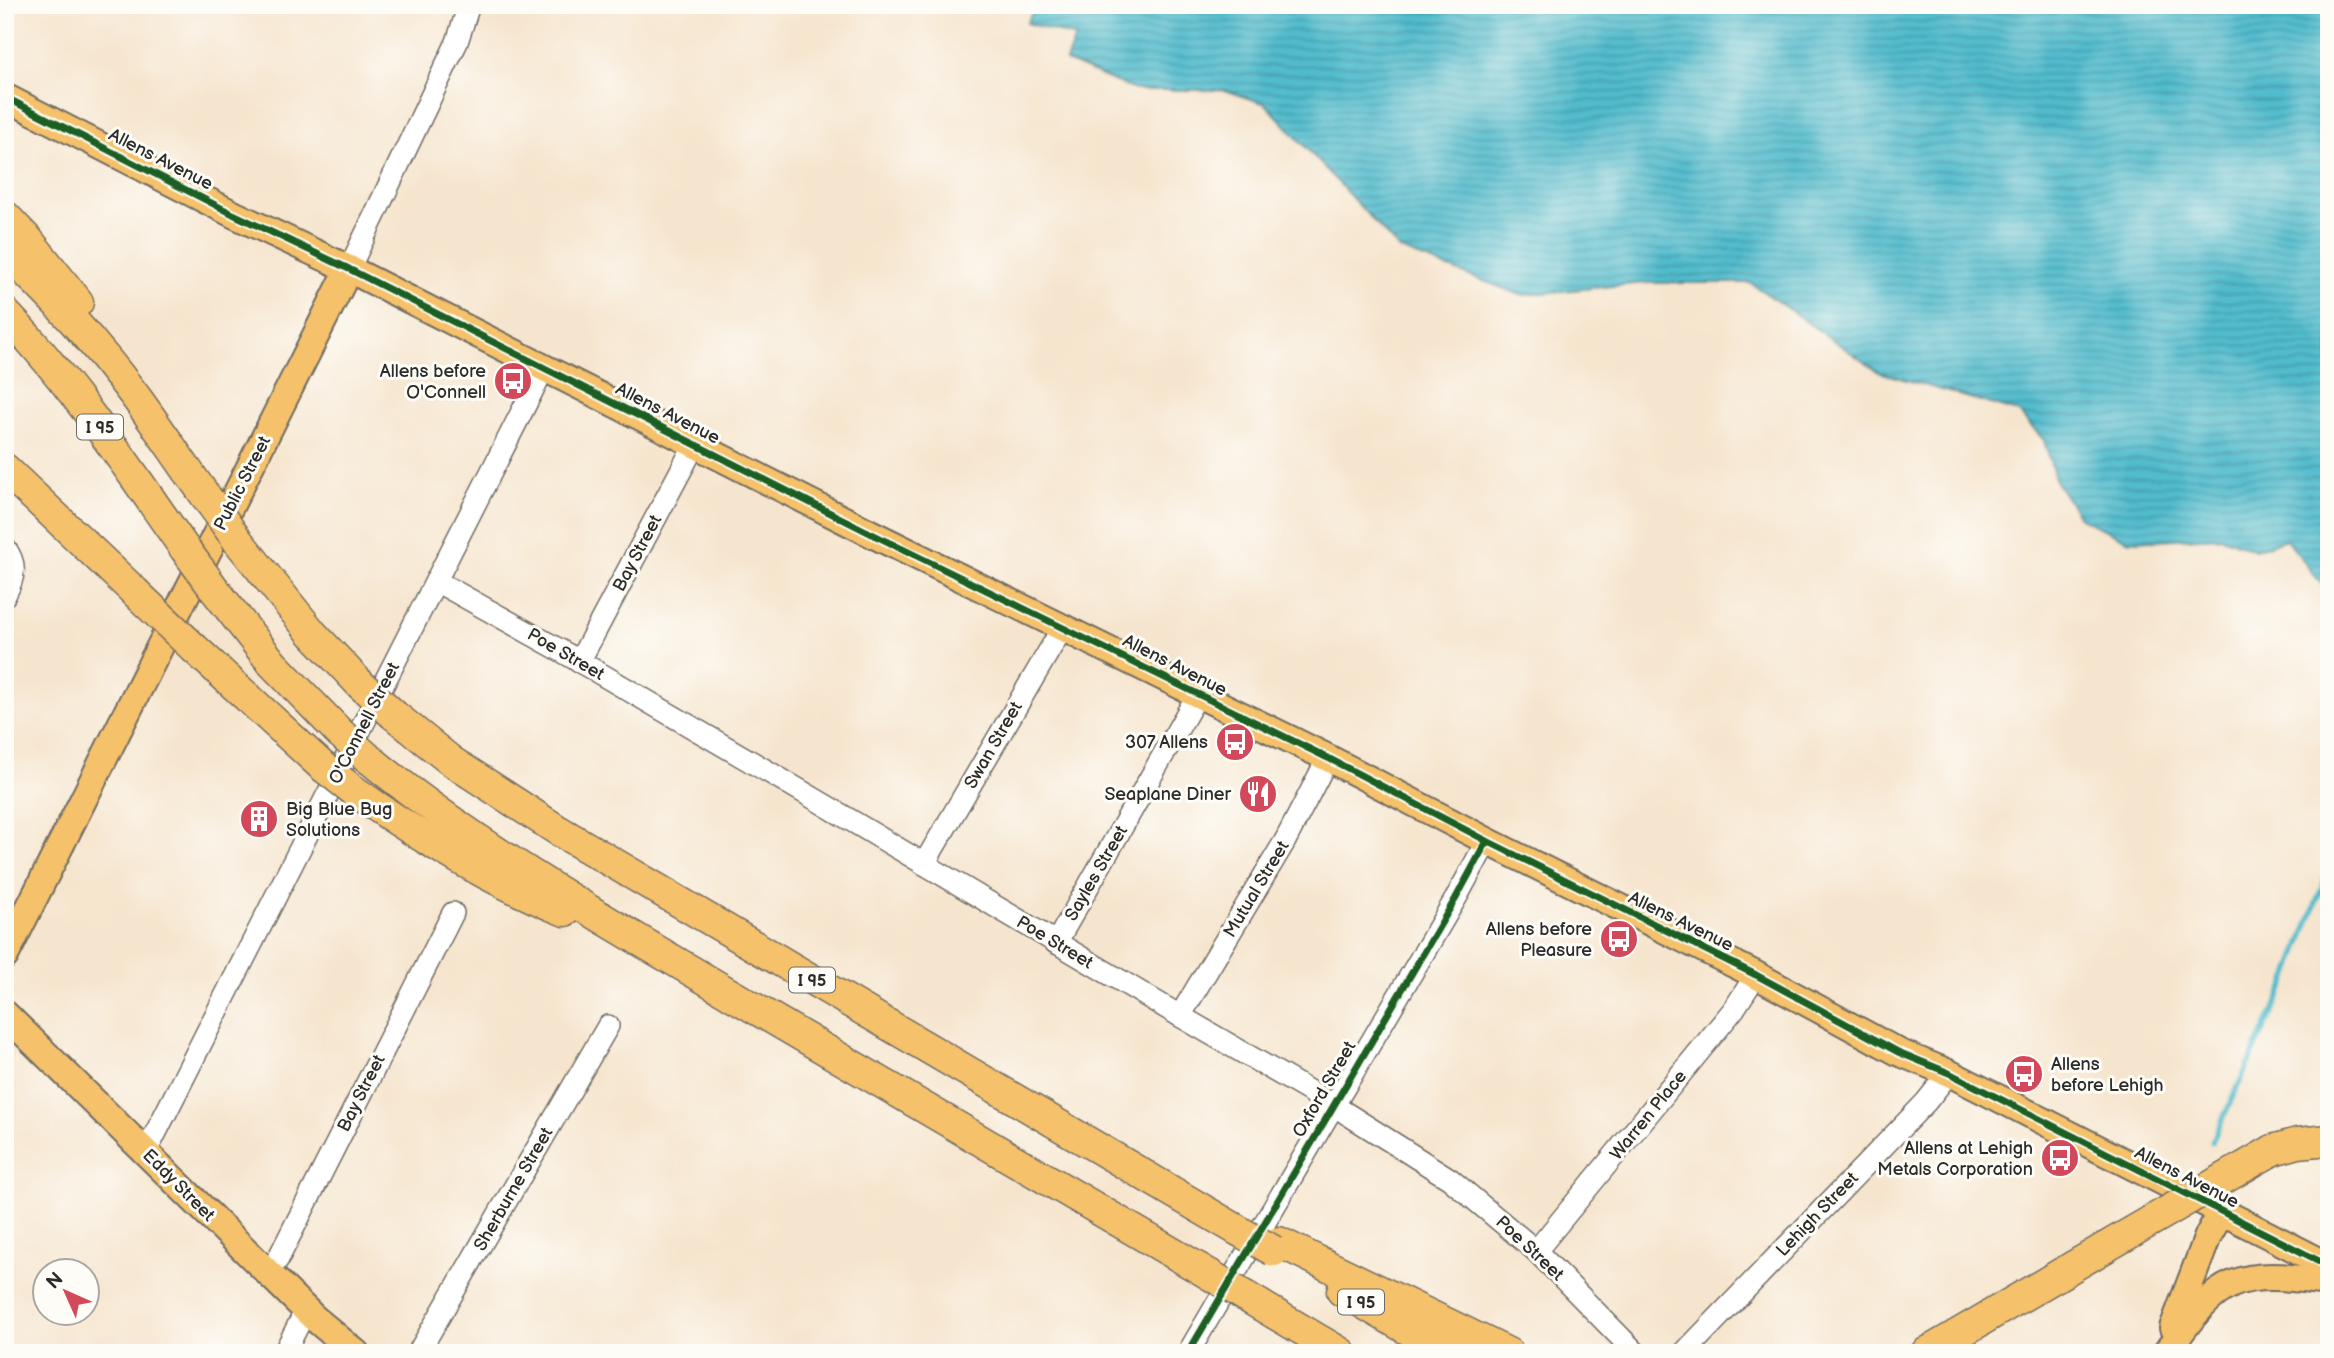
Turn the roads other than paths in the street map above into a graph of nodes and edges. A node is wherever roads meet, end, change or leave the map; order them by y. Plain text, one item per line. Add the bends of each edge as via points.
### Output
1 (469, 5) edge
2 (5, 97) edge
3 (5, 216) edge
4 (5, 252) edge
5 (349, 269) junction
6 (5, 313) edge
7 (544, 368) junction
8 (134, 395) junction
9 (695, 444) junction
10 (5, 469) edge
11 (6, 549) edge
12 (436, 581) junction
13 (5, 595) edge
14 (1063, 627) junction
15 (579, 662) junction
16 (1198, 694) junction
17 (1328, 758) junction
18 (1487, 841) junction
19 (924, 864) junction
20 (453, 913) dead end
21 (626, 932) junction
22 (1056, 943) junction
23 (5, 956) edge
24 (1756, 975) junction
25 (5, 1014) edge
26 (1180, 1016) junction
27 (608, 1026) dead end
28 (1949, 1073) junction
29 (1333, 1105) junction
30 (2329, 1140) edge
31 (146, 1152) junction
32 (2221, 1212) junction
33 (1276, 1246) junction
34 (1536, 1251) junction
35 (2329, 1266) edge
36 (268, 1273) junction
37 (2329, 1282) edge
38 (306, 1310) junction
39 (284, 1353) edge
40 (356, 1353) edge
41 (418, 1353) edge
42 (1188, 1353) edge
43 (1341, 1353) edge
44 (1448, 1353) edge
45 (1508, 1353) edge
46 (1636, 1353) edge
47 (1684, 1353) edge
48 (1926, 1353) edge
49 (2165, 1353) edge

1 - 5 street, Public Street via 457,42
2 - 5 main road, Allens Avenue
3 - 8 highway via 72,293
4 - 8 highway, I 95 via 81,330
5 - 7 main road, Allens Avenue
5 - 23 main road, Public Street
6 - 21 highway, I 95, bridge via 86,409 273,664 339,732 465,831
7 - 9 main road, Allens Avenue
7 - 12 street, O'Connell Street
8 - 33 highway, I 95, bridge via 238,541 312,633 360,684 452,761 541,821 1189,1201
9 - 14 main road, Allens Avenue
9 - 15 street, Bay Street
10 - 21 highway, bridge via 353,790 497,880
11 - 13 street via 15,572
12 - 15 street, Poe Street
12 - 31 street, O'Connell Street
14 - 16 main road, Allens Avenue
14 - 19 street, Swan Street
15 - 19 street, Poe Street
16 - 17 main road, Allens Avenue
16 - 22 street, Sayles Street
17 - 18 main road, Allens Avenue
17 - 26 street, Mutual Street via 1285,841
18 - 24 main road, Allens Avenue
18 - 29 street, Oxford Street
19 - 22 street, Poe Street
20 - 36 street, Bay Street
21 - 43 highway, I 95, bridge
22 - 26 street, Poe Street
24 - 28 main road, Allens Avenue via 1898,1052
24 - 34 street, Warren Place via 1734,1009
25 - 31 main road, Eddy Street
26 - 29 street, Poe Street
27 - 41 street, Sherburne Street
28 - 32 main road, Allens Avenue
28 - 47 street, Lehigh Street
29 - 34 street, Poe Street via 1460,1185
29 - 42 street, Oxford Street
30 - 48 highway, bridge via 2273,1150
31 - 36 main road, Eddy Street
32 - 35 main road, Allens Avenue
32 - 49 main road
33 - 44 highway, I 95
33 - 45 highway
34 - 46 street, Poe Street
36 - 38 main road, Eddy Street
37 - 49 main road via 2270,1276 2237,1281 2199,1308
38 - 39 street
38 - 40 main road, Eddy Street

